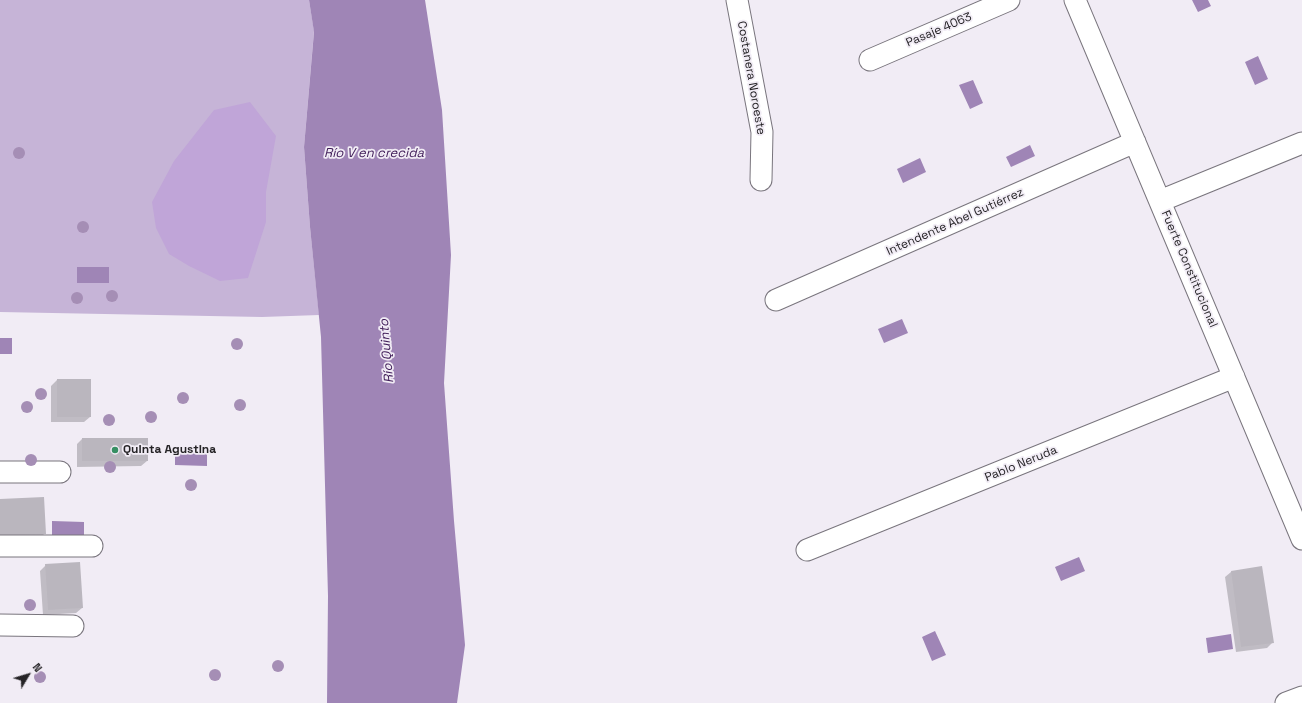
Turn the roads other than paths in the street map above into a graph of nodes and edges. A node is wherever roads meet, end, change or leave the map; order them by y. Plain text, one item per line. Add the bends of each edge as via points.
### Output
1 (737, 0) edge
2 (1009, 0) edge
3 (1075, 0) edge
4 (870, 60) dead end
5 (1135, 142) junction
6 (1302, 144) edge
7 (762, 180) dead end
8 (1160, 201) junction
9 (776, 300) dead end
10 (1234, 377) junction
11 (0, 472) edge
12 (60, 472) dead end
13 (1301, 532) edge
14 (0, 546) edge
15 (92, 546) dead end
16 (808, 550) dead end
17 (0, 625) edge
18 (73, 626) dead end
19 (1302, 696) edge
20 (1286, 703) edge

1 - 7 street, Costanera Noroeste via 762,132
2 - 4 street, Pasaje 4063
3 - 5 street, Fuerte Constitucional
5 - 8 street, Fuerte Constitucional
5 - 9 street, Intendente Abel Gutiérrez
6 - 8 street
8 - 10 street, Fuerte Constitucional
10 - 13 street, Fuerte Constitucional
10 - 16 street, Pablo Neruda
11 - 12 street
14 - 15 street
17 - 18 street
19 - 20 street

